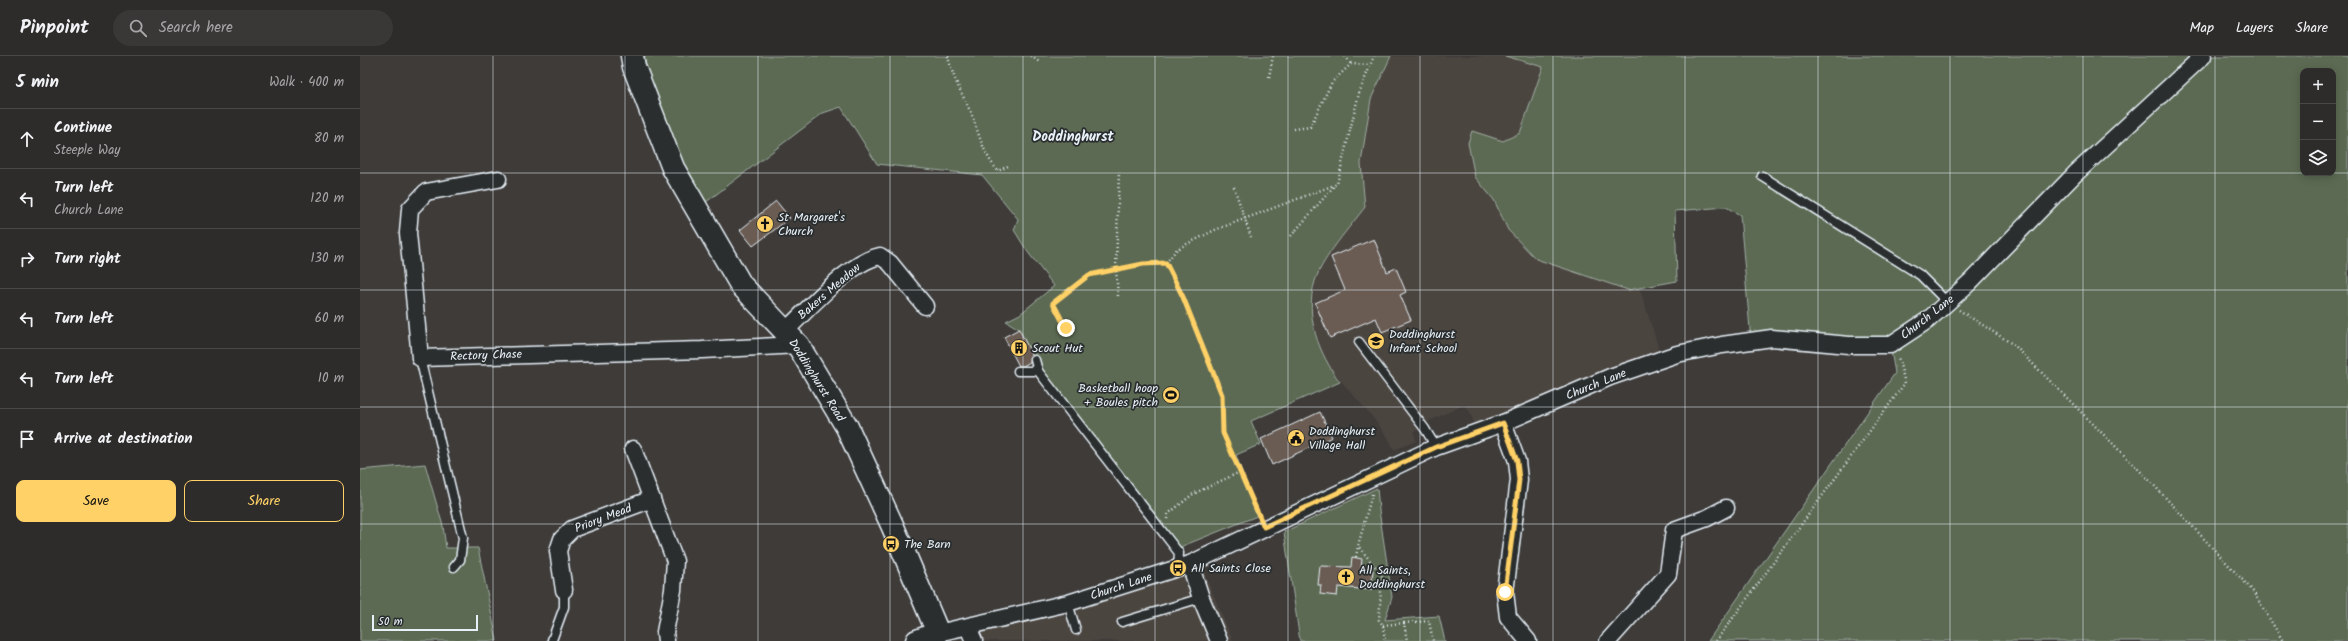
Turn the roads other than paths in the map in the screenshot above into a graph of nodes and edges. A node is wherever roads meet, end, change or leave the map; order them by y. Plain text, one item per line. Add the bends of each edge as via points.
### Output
1 (632, 56) edge
2 (2203, 56) edge
3 (1762, 176) dead end
4 (498, 179) dead end
5 (1947, 302) junction
6 (925, 306) dead end
7 (792, 338) junction
8 (1360, 342) dead end
9 (420, 358) junction
10 (1035, 360) dead end
11 (1018, 371) dead end
12 (1038, 371) junction
13 (1503, 423) junction
14 (1436, 447) junction
15 (633, 449) dead end
16 (652, 499) junction
17 (1726, 508) dead end
18 (1184, 566) junction
19 (454, 567) dead end
20 (564, 590) joint
21 (1201, 598) junction
22 (1068, 603) junction
23 (1122, 622) dead end
24 (1076, 630) dead end
25 (938, 634) junction
26 (971, 634) edge
27 (552, 640) dead end
28 (666, 641) edge
29 (917, 641) edge
30 (1219, 641) edge
31 (1528, 641) edge
32 (1608, 641) edge

1 - 7 street, Doddinghurst Road via 673,168 741,285
2 - 5 street, Church Lane via 2074,174 1970,282
3 - 5 lane via 1920,275
4 - 9 street via 426,192 410,209 408,233
5 - 13 street, Church Lane via 1928,320 1890,345 1848,345 1772,338 1722,344 1677,354 1610,377
6 - 7 street, Bakers Meadow via 890,263 880,256 868,258 853,268
7 - 9 street, Rectory Chase via 702,350
7 - 25 street, Doddinghurst Road via 847,427
8 - 14 lane via 1426,429
9 - 19 lane via 463,538 460,560
10 - 12 lane
11 - 12 lane
12 - 18 lane via 1164,531 1180,553
13 - 14 street, Church Lane
13 - 31 street via 1517,461 1519,480 1505,592 1508,616
14 - 18 street, Church Lane
15 - 16 street
16 - 20 street, Priory Mead via 572,528 562,540 558,551
16 - 28 street via 675,561
17 - 32 street via 1674,530 1668,574
18 - 21 street
18 - 22 street, Church Lane
20 - 27 lane via 564,607
21 - 23 lane
21 - 30 street
22 - 24 lane
22 - 26 street, Church Lane
25 - 26 street, Church Lane
25 - 29 street, Church Lane

